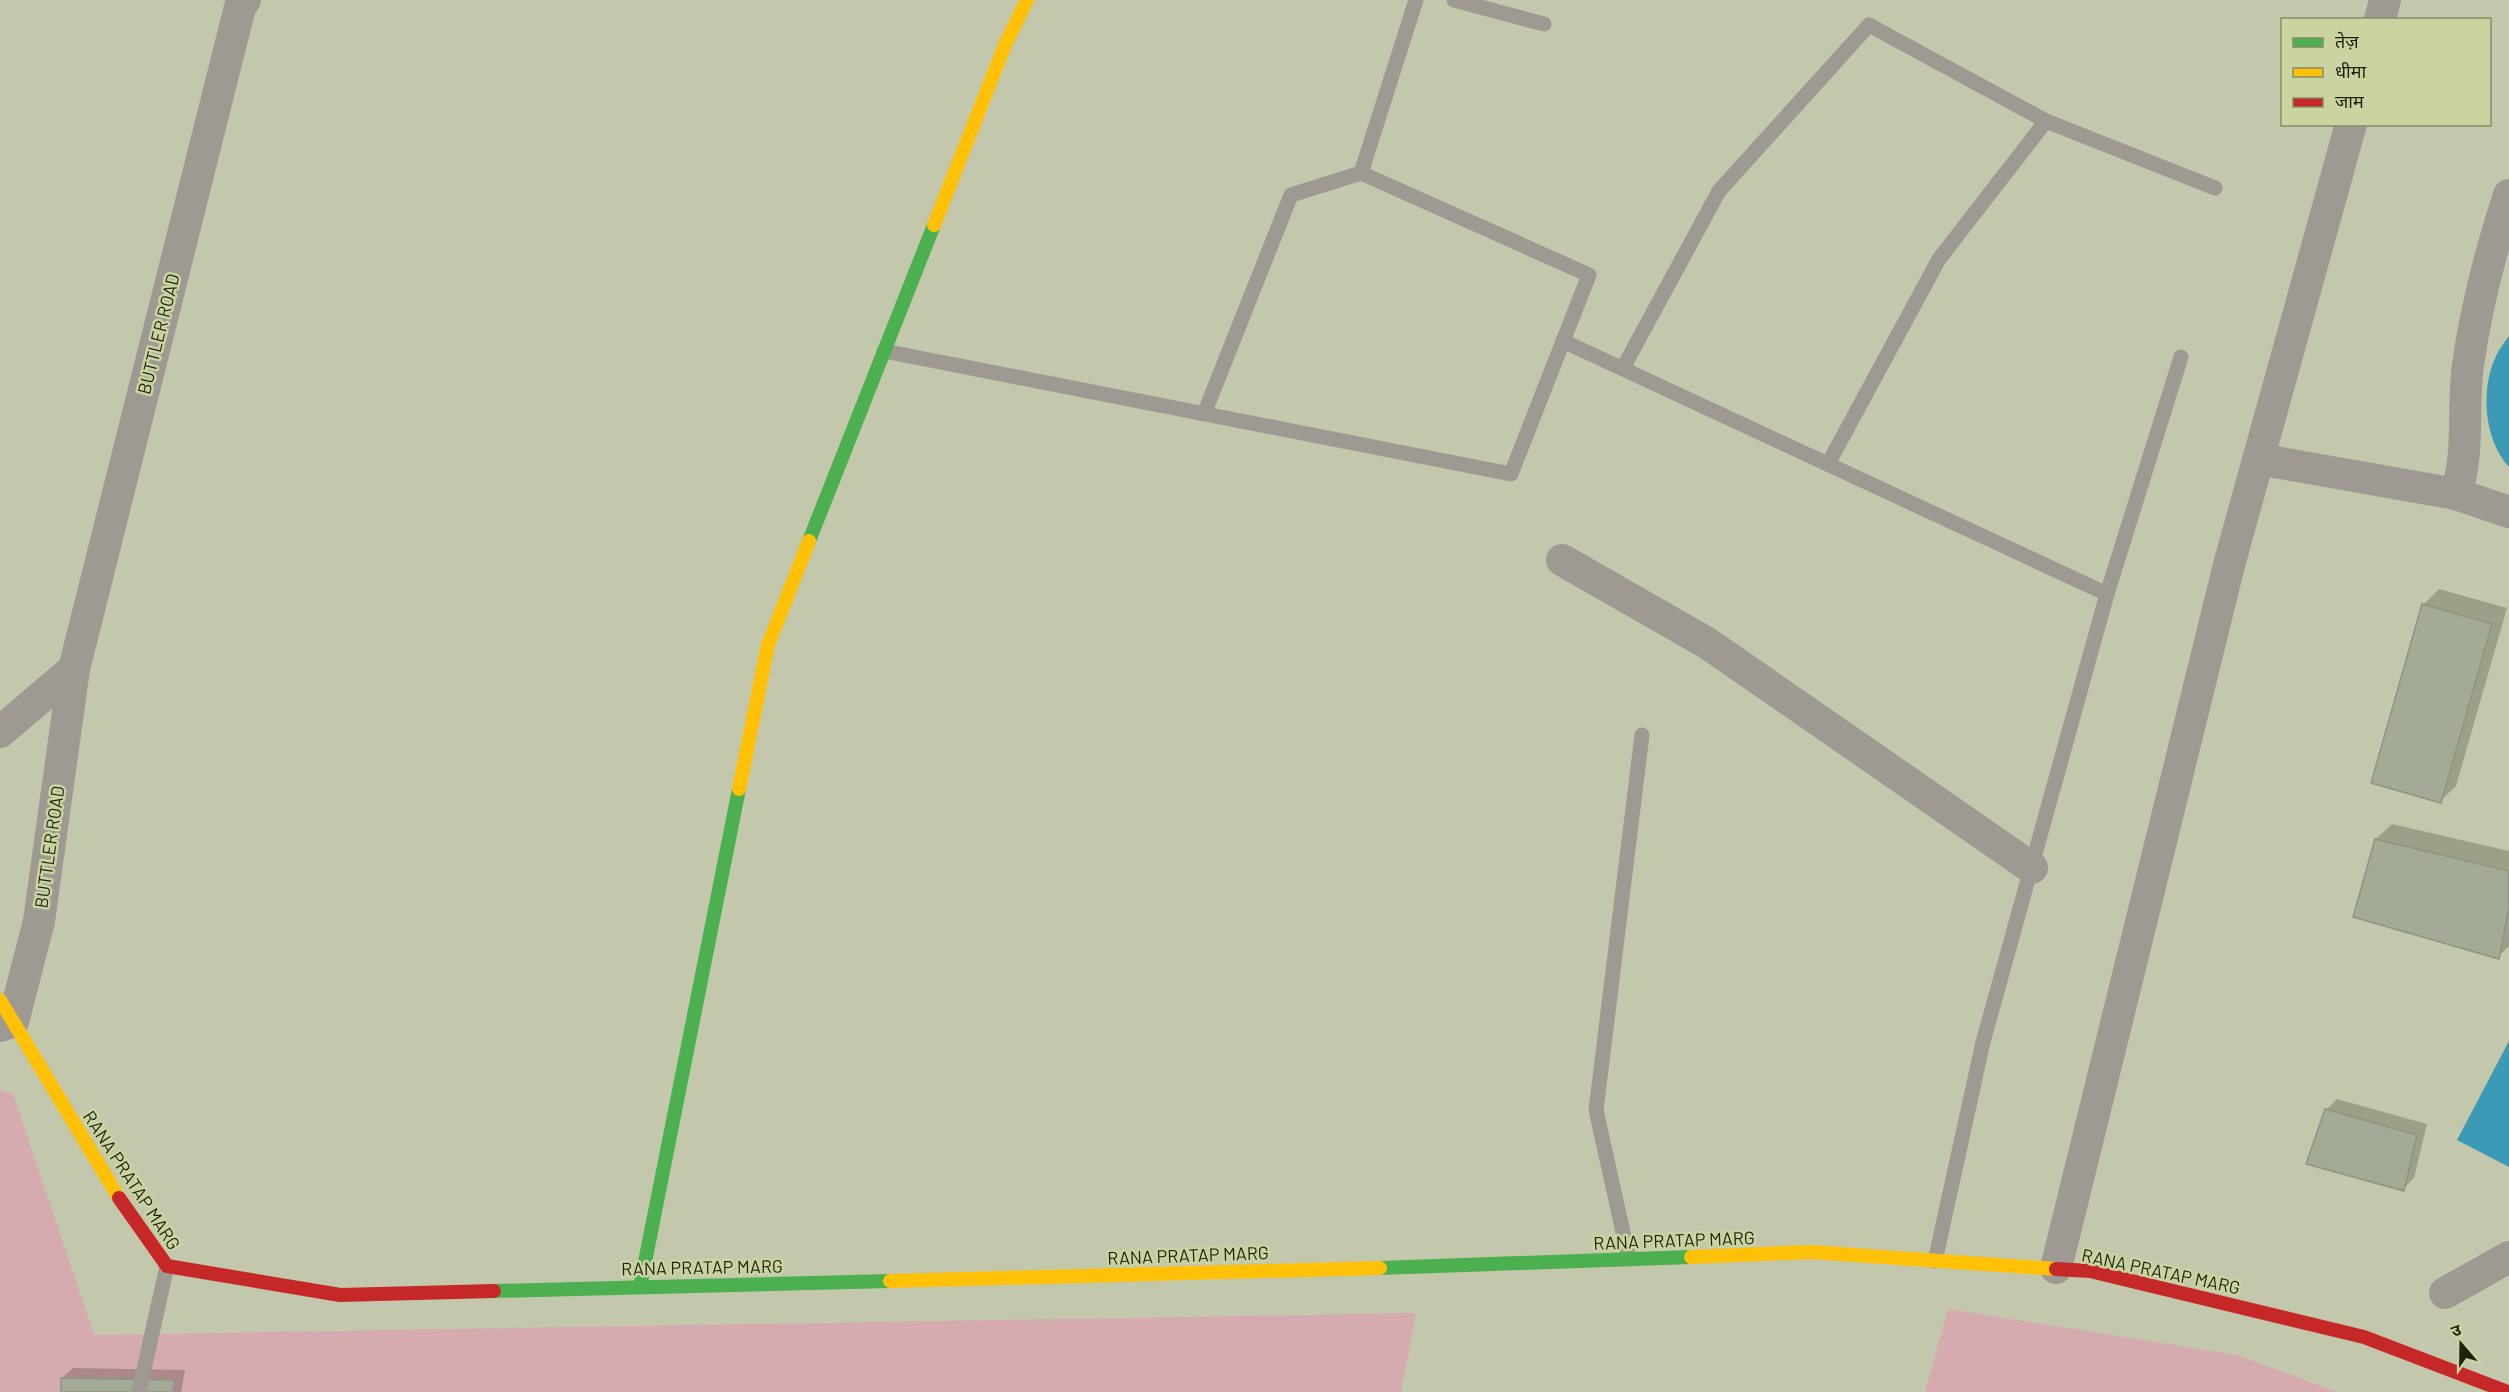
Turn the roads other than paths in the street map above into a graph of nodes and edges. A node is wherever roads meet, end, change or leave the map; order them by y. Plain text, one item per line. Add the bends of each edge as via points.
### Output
1 (244, 0) edge
2 (1027, 0) edge
3 (1416, 0) edge
4 (1454, 0) edge
5 (2385, 0) edge
6 (2380, 18) edge
7 (1545, 24) dead end
8 (2046, 121) junction
9 (2350, 126) edge
10 (1361, 173) junction
11 (2215, 188) dead end
12 (2509, 195) edge
13 (1563, 341) junction
14 (884, 351) junction
15 (2181, 357) dead end
16 (1623, 368) junction
17 (1204, 414) junction
18 (2258, 459) junction
19 (1828, 464) junction
20 (2456, 494) junction
21 (2509, 512) edge
22 (1563, 560) dead end
23 (2107, 594) junction
24 (74, 669) junction
25 (0, 732) edge
26 (1642, 735) dead end
27 (2031, 868) junction
28 (4, 1016) edge
29 (2509, 1257) edge
30 (1629, 1259) junction
31 (1935, 1261) junction
32 (166, 1266) junction
33 (2056, 1268) junction
34 (640, 1287) junction
35 (2445, 1293) dead end
36 (139, 1392) edge
37 (2508, 1392) edge

1 - 24 street, BUTTLER ROAD
2 - 14 street via 1005,45
3 - 10 lane
4 - 7 lane
5 - 6 street
8 - 11 lane
8 - 16 lane via 1869,24 1719,191
8 - 19 lane via 1939,259
9 - 18 street
10 - 13 lane via 1589,275
10 - 17 lane via 1291,195
12 - 20 street via 2492,244 2468,366 2463,472
13 - 16 lane
13 - 17 lane via 1511,474
14 - 17 lane
14 - 34 street via 768,645
15 - 23 lane
16 - 19 lane
18 - 20 street
18 - 33 street
19 - 23 lane
20 - 21 street
22 - 27 street via 1707,643
23 - 27 lane
24 - 25 street
24 - 28 street, BUTTLER ROAD via 39,921
26 - 30 lane via 1596,1110
27 - 31 lane via 1983,1042
28 - 32 street, RANA PRATAP MARG
29 - 35 street
30 - 31 street, RANA PRATAP MARG via 1811,1252
30 - 34 street, RANA PRATAP MARG
31 - 33 street, RANA PRATAP MARG
32 - 34 street, RANA PRATAP MARG via 340,1295
32 - 36 lane
33 - 37 street, RANA PRATAP MARG via 2090,1271 2364,1337

